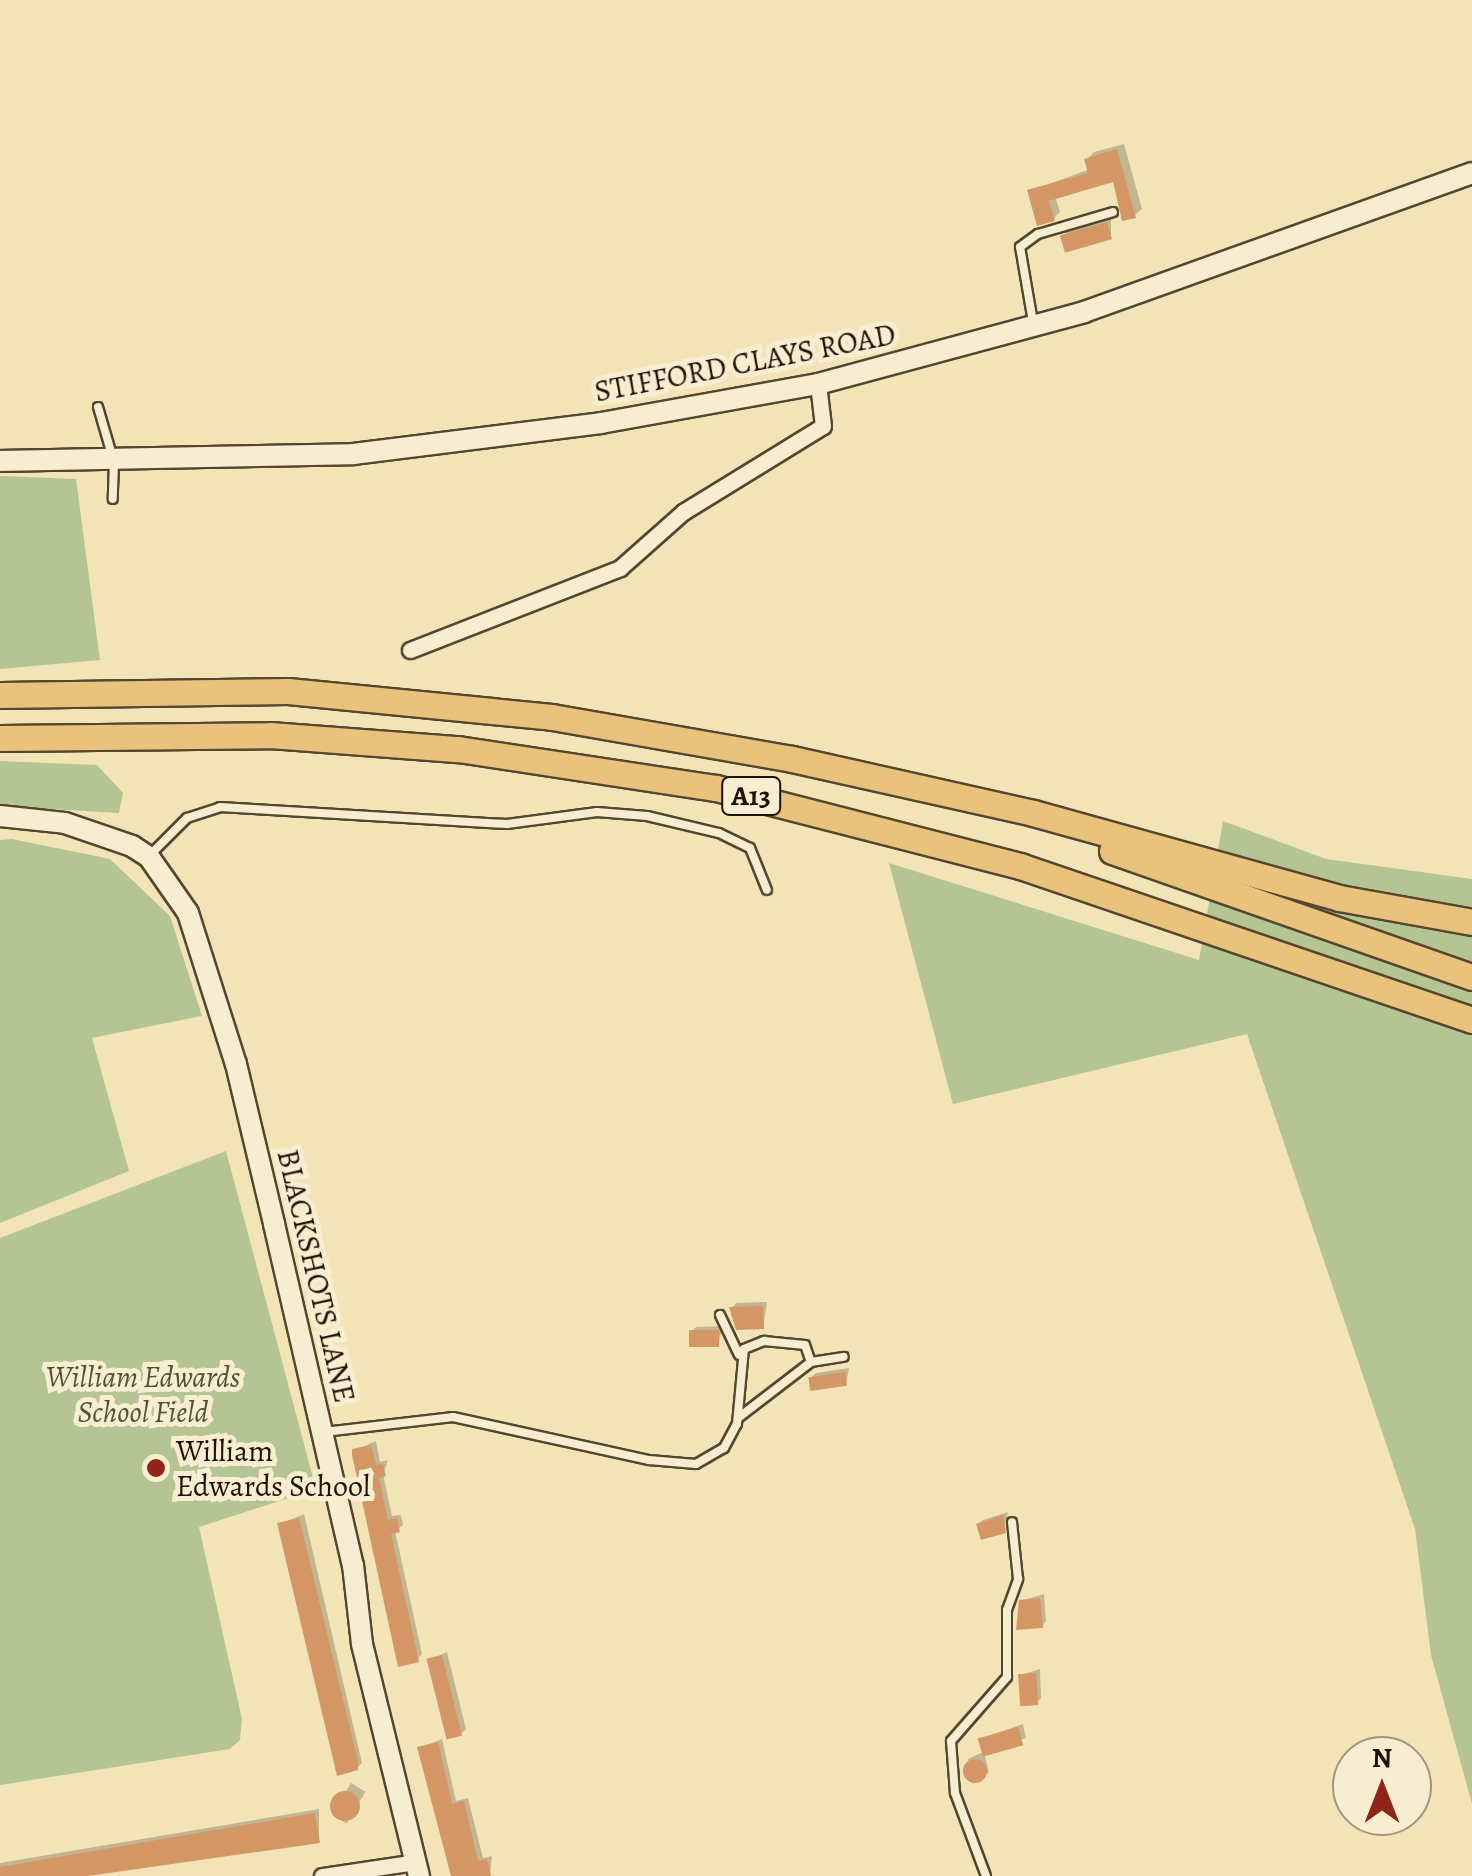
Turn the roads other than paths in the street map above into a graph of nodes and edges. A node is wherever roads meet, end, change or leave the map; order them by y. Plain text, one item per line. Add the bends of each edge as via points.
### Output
1 (1472, 173) edge
2 (1112, 212) dead end
3 (1034, 327) junction
4 (818, 384) junction
5 (98, 407) dead end
6 (0, 461) edge
7 (114, 462) junction
8 (113, 499) dead end
9 (410, 650) dead end
10 (0, 695) edge
11 (0, 738) edge
12 (844, 771) junction
13 (0, 816) edge
14 (148, 858) junction
15 (767, 890) dead end
16 (1472, 922) edge
17 (1472, 977) edge
18 (1472, 1020) edge
19 (720, 1315) dead end
20 (740, 1355) junction
21 (844, 1357) dead end
22 (811, 1362) junction
23 (738, 1418) junction
24 (320, 1432) junction
25 (1012, 1522) dead end
26 (418, 1869) edge
27 (322, 1876) edge
28 (986, 1876) edge

1 - 3 street, STIFFORD CLAYS ROAD
2 - 3 lane via 1038,234 1020,247
3 - 4 street, STIFFORD CLAYS ROAD
4 - 7 street, STIFFORD CLAYS ROAD via 444,445
4 - 9 street via 823,426 683,512 620,568
5 - 7 lane
6 - 7 street, STIFFORD CLAYS ROAD
7 - 8 lane
10 - 12 highway, A13 via 200,688 377,696 552,717
11 - 18 highway, A13 via 270,734 458,749 716,788 1020,866
12 - 16 highway via 1033,814 1339,898
12 - 17 highway, A13 via 1154,864
13 - 14 street, BLACKSHOTS LANE via 104,833
14 - 15 lane via 187,818 220,808 507,824 596,812 647,816 735,840 750,848
14 - 24 street, BLACKSHOTS LANE via 188,912 204,953
19 - 20 lane
20 - 22 lane via 753,1343 794,1342 805,1345
20 - 23 lane
21 - 22 lane
22 - 23 lane
23 - 24 lane via 717,1455 681,1466 453,1416
24 - 26 street, BLACKSHOTS LANE via 352,1565 362,1644
25 - 28 lane via 1018,1580 1007,1610 1007,1677 951,1741 955,1793
26 - 27 street

